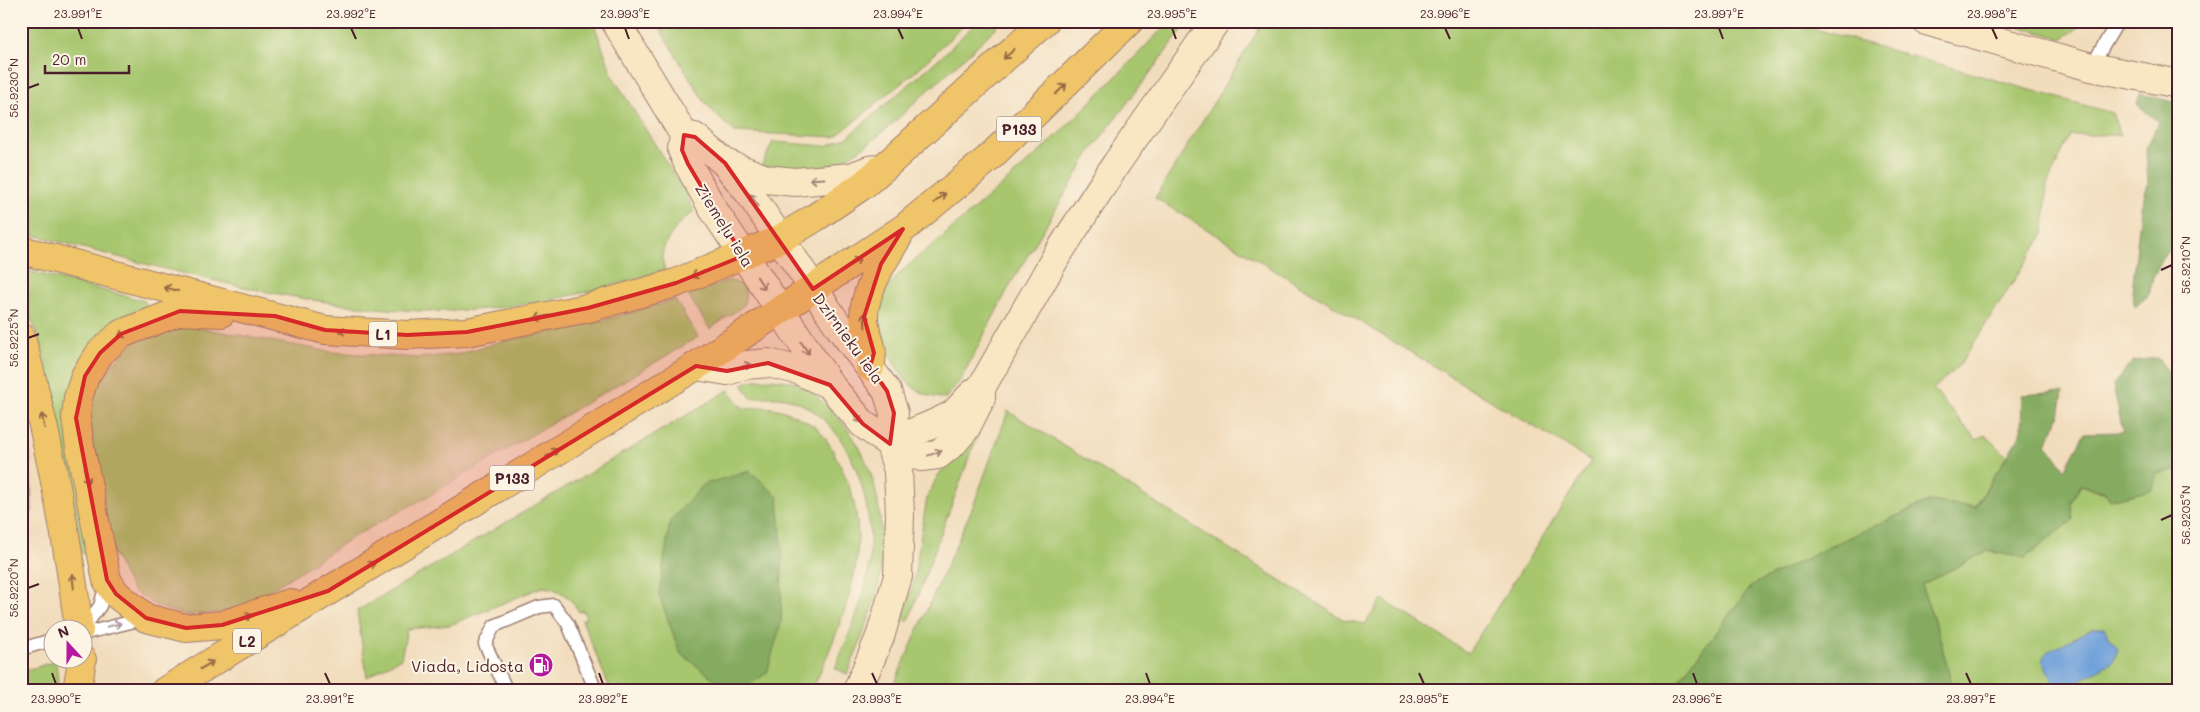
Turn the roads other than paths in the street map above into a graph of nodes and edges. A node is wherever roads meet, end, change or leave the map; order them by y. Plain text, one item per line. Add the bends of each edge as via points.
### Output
1 (615, 21) edge
2 (1045, 21) edge
3 (1129, 21) edge
4 (1216, 21) edge
5 (1926, 21) edge
6 (2118, 21) edge
7 (2091, 67) junction
8 (2179, 84) edge
9 (684, 135) junction
10 (726, 162) junction
11 (882, 168) junction
12 (903, 229) junction
13 (780, 239) junction
14 (21, 250) edge
15 (743, 256) junction
16 (814, 289) junction
17 (779, 311) junction
18 (275, 316) junction
19 (21, 337) edge
20 (696, 366) junction
21 (870, 367) junction
22 (830, 385) junction
23 (890, 444) junction
24 (107, 580) junction
25 (328, 591) junction
26 (146, 618) junction
27 (77, 620) edge
28 (90, 620) edge
29 (92, 630) edge
30 (42, 643) edge
31 (21, 649) edge
32 (81, 670) edge
33 (78, 691) edge
34 (166, 691) edge
35 (507, 691) edge
36 (596, 691) edge
37 (857, 691) edge

1 - 9 street, Ziemeļu iela
2 -> 11 main road
12 -> 3 main road, P133 via 988,159
4 - 23 street via 1116,164 1056,257 981,388 969,395 952,415
5 - 7 street
6 - 7 lane
7 - 8 street
9 - 10 street, Ziemeļu iela via 695,137
9 - 15 street, Ziemeļu iela via 682,150 688,164
11 -> 10 street via 835,180 795,182 766,178
13 -> 10 street, Ziemeļu iela
11 - 13 main road via 863,185
16 -> 12 main road, P133
21 -> 12 main road via 874,353 865,324 867,302 881,264
13 - 15 main road, L1
13 - 16 street, Dzirnieku iela
18 -> 14 main road, L1
15 -> 17 street, Ziemeļu iela
15 -> 18 main road, L1 via 676,283 588,308 467,332 406,336 325,330
16 - 17 main road, P133
16 - 21 street, Dzirnieku iela
17 - 20 main road, P133
17 -> 22 street
18 -> 24 main road via 180,311 121,334 100,353 85,376 76,418
27 -> 19 main road via 67,542 39,403
20 -> 22 street via 727,371 768,363 798,370
25 -> 20 main road, P133
21 - 23 street, Dzirnieku iela via 887,391 894,414
22 -> 23 street via 863,424
23 - 37 street, Dzirnieku iela via 898,470 898,576 880,637
24 - 26 main road, P133 via 116,594
24 - 28 lane via 100,606
26 -> 25 main road, P133 via 186,628 222,626
34 -> 25 main road, L2
29 -> 26 lane, P133
30 - 31 lane
32 - 33 main road
35 - 36 lane via 486,644 494,626 539,607 554,605 568,624

